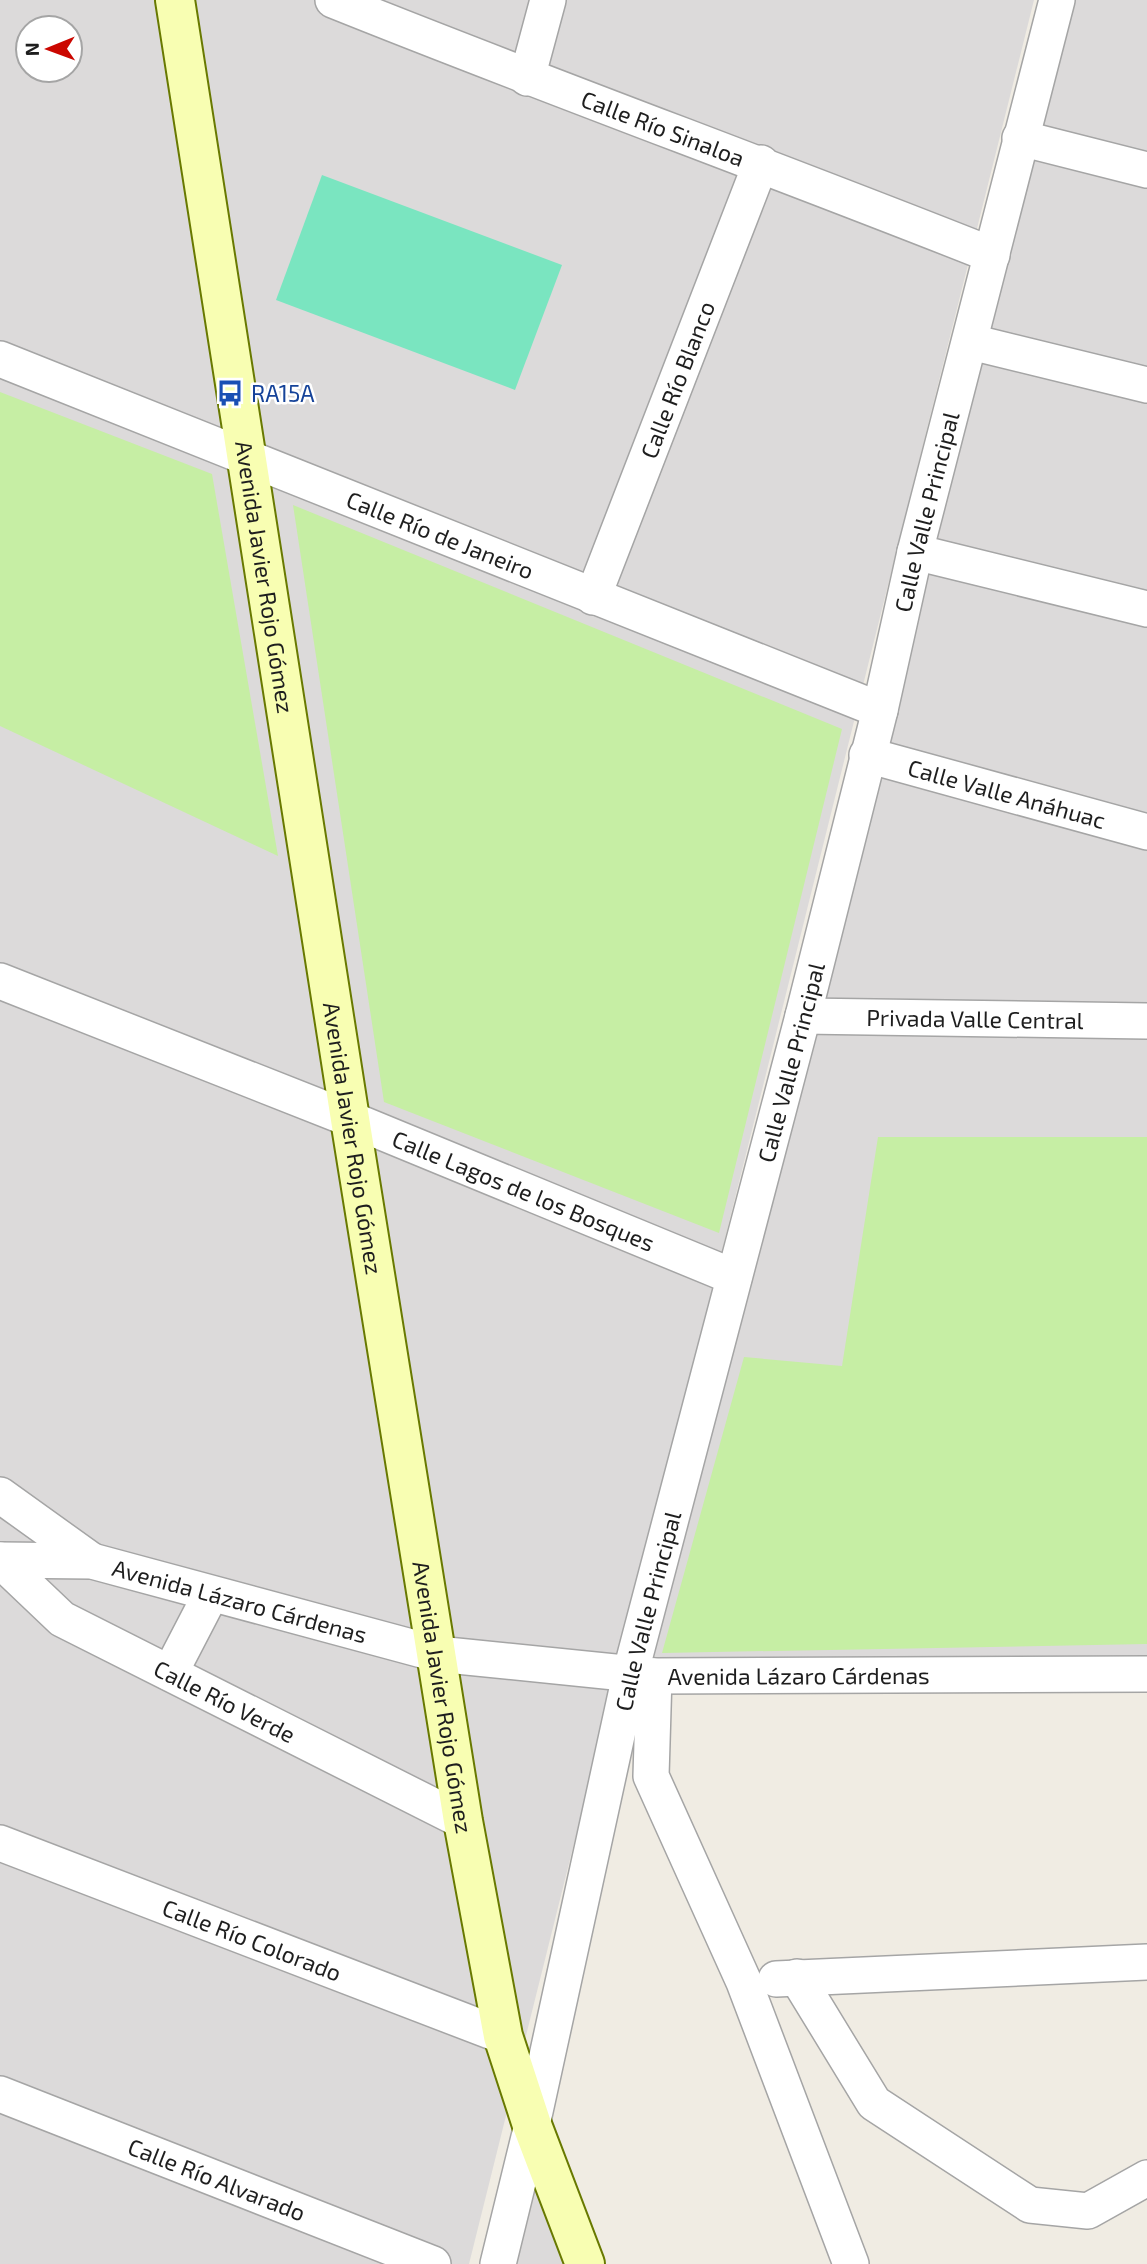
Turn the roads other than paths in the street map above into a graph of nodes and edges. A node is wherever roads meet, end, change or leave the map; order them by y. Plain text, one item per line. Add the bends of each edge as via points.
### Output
1 (175, 0) edge
2 (333, 0) edge
3 (548, 0) edge
4 (1049, 3) edge
5 (527, 78) junction
6 (1020, 138) junction
7 (761, 163) junction
8 (1147, 170) edge
9 (992, 255) junction
10 (971, 342) junction
11 (0, 359) edge
12 (1147, 385) edge
13 (249, 458) junction
14 (915, 552) junction
15 (593, 597) junction
16 (1147, 609) edge
17 (880, 710) junction
18 (867, 755) junction
19 (1147, 832) edge
20 (0, 981) edge
21 (803, 1016) junction
22 (1147, 1021) edge
23 (350, 1119) junction
24 (734, 1277) junction
25 (0, 1495) edge
26 (0, 1560) edge
27 (92, 1561) junction
28 (211, 1594) junction
29 (437, 1654) junction
30 (170, 1673) junction
31 (643, 1674) junction
32 (1147, 1674) edge
33 (463, 1821) junction
34 (0, 1843) edge
35 (1147, 1962) edge
36 (797, 1977) junction
37 (744, 1982) junction
38 (503, 2036) junction
39 (0, 2094) edge
40 (532, 2125) junction
41 (1147, 2178) edge
42 (433, 2264) edge
43 (498, 2264) edge
44 (585, 2264) edge
45 (851, 2264) edge

1 - 13 street, Avenida Javier Rojo Gómez
2 - 5 street, Calle Río Sinaloa
3 - 5 street
4 - 6 street, Calle Valle Principal
5 - 7 street, Calle Río Sinaloa
6 - 8 street
6 - 9 street, Calle Valle Principal
7 - 9 street, Calle Río Sinaloa
7 - 15 street, Calle Río Blanco
9 - 10 street, Calle Valle Principal
10 - 12 street
10 - 14 street, Calle Valle Principal
11 - 13 street, Calle Río de Janeiro
13 - 15 street, Calle Río de Janeiro
13 - 23 street, Avenida Javier Rojo Gómez
14 - 16 street
14 - 17 street, Calle Valle Principal
15 - 17 street, Calle Río de Janeiro
17 - 18 street, Calle Valle Principal
18 - 19 street, Calle Valle Anáhuac
18 - 21 street, Calle Valle Principal
20 - 23 street, Calle Lagos de los Bosques
21 - 22 street, Privada Valle Central
21 - 24 street, Calle Valle Principal
23 - 24 street, Calle Lagos de los Bosques
23 - 29 street, Avenida Javier Rojo Gómez
24 - 31 street, Calle Valle Principal
25 - 27 street
26 - 27 street, Avenida Lázaro Cárdenas
26 - 30 street, Calle Río Verde via 62,1619
27 - 28 street, Avenida Lázaro Cárdenas
28 - 29 street, Avenida Lázaro Cárdenas
28 - 30 street
29 - 31 street, Avenida Lázaro Cárdenas
29 - 33 street, Avenida Javier Rojo Gómez
30 - 33 street, Calle Río Verde
31 - 32 street, Avenida Lázaro Cárdenas
31 - 37 street via 651,1776
31 - 40 street, Calle Valle Principal
33 - 38 street, Avenida Javier Rojo Gómez
34 - 38 street, Calle Río Colorado
35 - 36 street
36 - 37 street
36 - 41 street via 874,2102 1030,2205 1088,2211
37 - 45 street
38 - 40 street, Avenida Javier Rojo Gómez
39 - 42 street, Calle Río Alvarado
40 - 43 street, Calle Valle Principal
40 - 44 street, Avenida Javier Rojo Gómez

